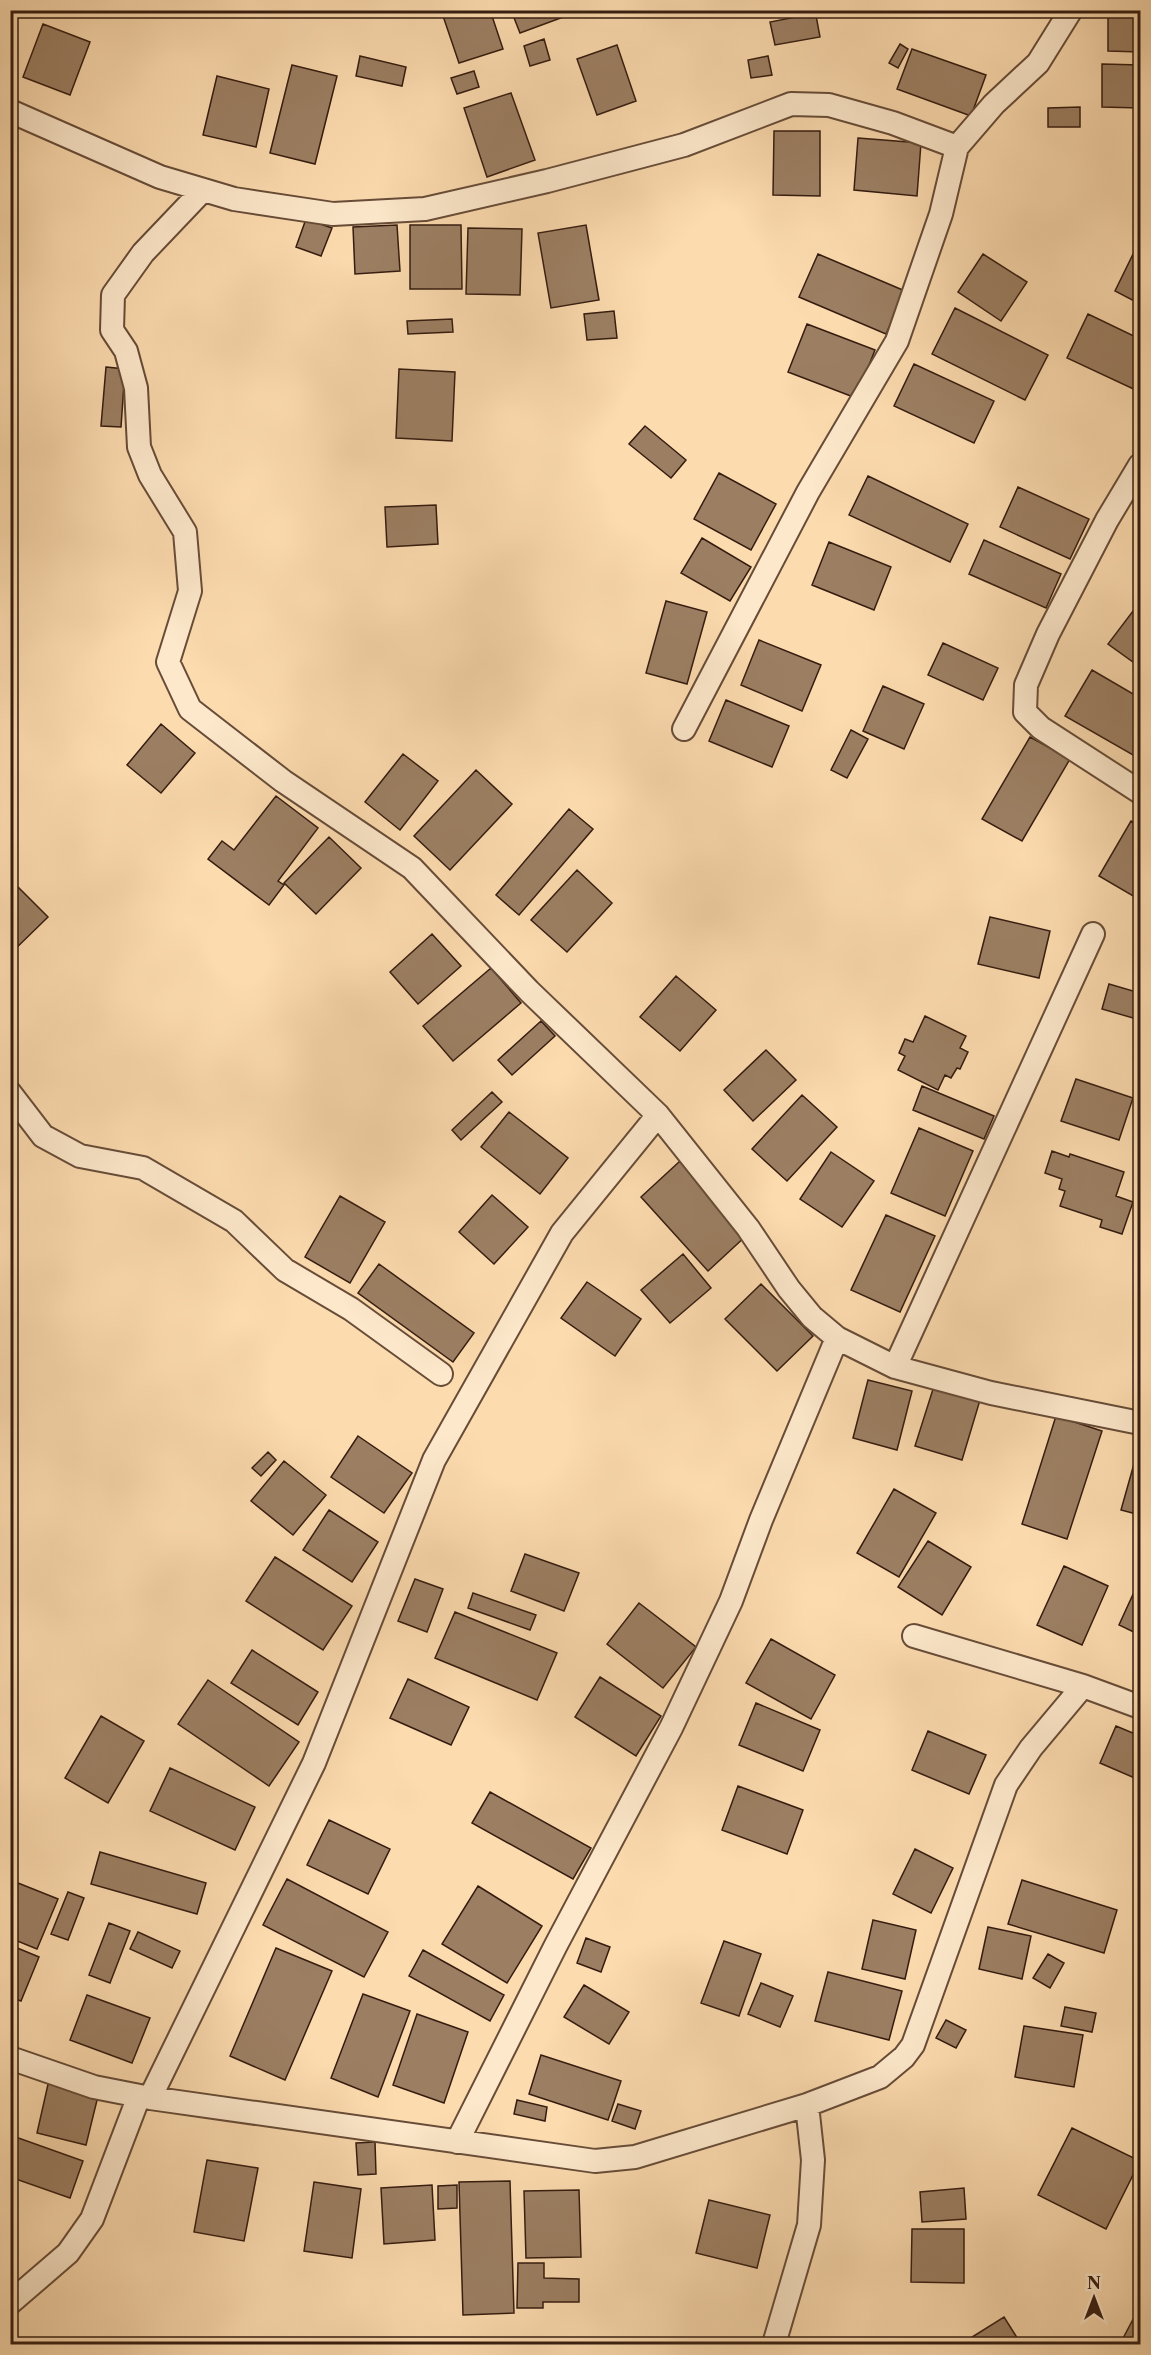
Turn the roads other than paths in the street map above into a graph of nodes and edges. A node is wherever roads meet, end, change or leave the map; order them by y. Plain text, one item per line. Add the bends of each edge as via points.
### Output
1 (1071, 10) edge
2 (10, 111) edge
3 (957, 147) junction
4 (203, 190) junction
5 (1140, 465) edge
6 (684, 729) dead end
7 (1140, 792) edge
8 (1093, 934) dead end
9 (10, 1092) edge
10 (658, 1115) junction
11 (837, 1338) junction
12 (895, 1367) junction
13 (441, 1374) dead end
14 (1140, 1423) edge
15 (914, 1636) dead end
16 (1083, 1686) junction
17 (1140, 1707) edge
18 (10, 2058) edge
19 (145, 2097) junction
20 (807, 2105) junction
21 (457, 2142) junction
22 (10, 2303) edge
23 (774, 2344) edge

1 - 3 street via 1038,63 994,104
2 - 4 street via 160,177
3 - 4 street via 829,105 791,104 684,145 425,209 333,214 234,199
3 - 6 street via 941,214 897,341 808,492
4 - 10 street via 143,253 113,295 112,330 126,351 136,388 139,447 150,475 185,532 190,591 168,662 190,709 283,781 412,868 529,992
5 - 7 street via 1048,634 1026,685 1025,712 1041,728
8 - 12 street
9 - 13 street via 43,1136 80,1156 143,1168 234,1221 285,1270 351,1309
10 - 11 street via 748,1228 789,1289 812,1317
10 - 19 street via 562,1233 434,1460 315,1763
11 - 12 street
11 - 21 street via 731,1601 671,1728
12 - 14 street via 991,1393
15 - 16 street
16 - 17 street
16 - 20 street via 1006,1785 913,2045 880,2077
18 - 19 street via 93,2087
19 - 21 street
19 - 22 street via 92,2218 68,2253
20 - 21 street via 613,2161 595,2162
20 - 23 street via 813,2160 809,2226

